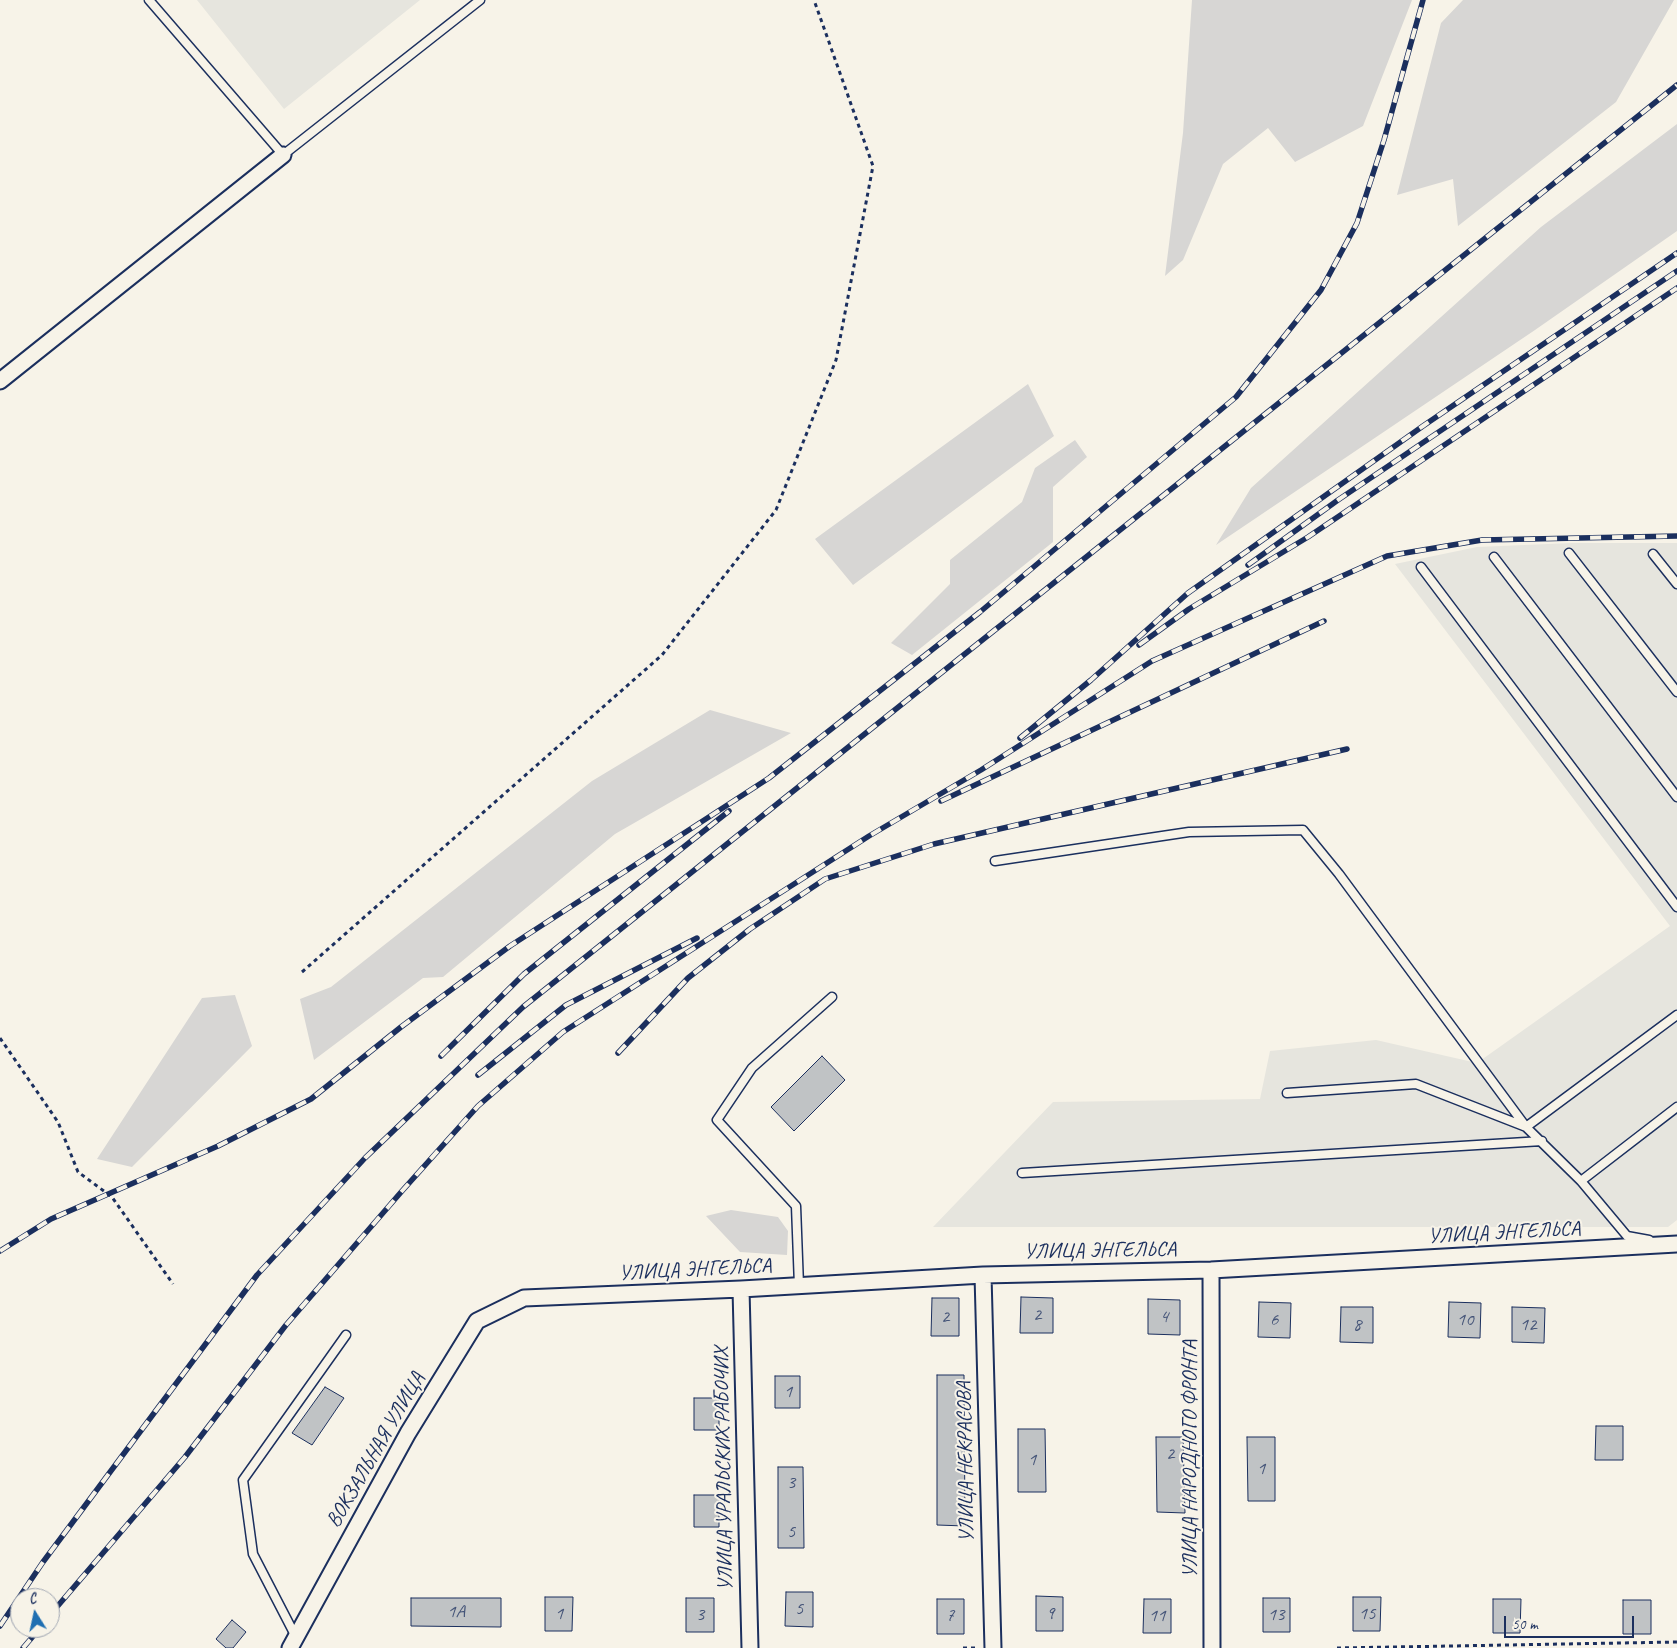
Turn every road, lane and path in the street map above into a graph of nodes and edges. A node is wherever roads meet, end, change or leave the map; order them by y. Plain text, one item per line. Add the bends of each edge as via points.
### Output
1 (149, 0) edge
2 (480, 0) edge
3 (814, 0) edge
4 (283, 156) junction
5 (0, 381) edge
6 (1569, 553) dead end
7 (1653, 554) dead end
8 (1494, 557) dead end
9 (1421, 567) dead end
10 (1677, 584) edge
11 (1677, 692) edge
12 (1677, 798) edge
13 (995, 861) dead end
14 (1677, 907) edge
15 (302, 972) dead end
16 (832, 997) dead end
17 (1677, 1015) edge
18 (0, 1038) edge
19 (1287, 1093) dead end
20 (1677, 1107) edge
21 (1526, 1127) junction
22 (1542, 1141) junction
23 (1022, 1173) dead end
24 (1581, 1180) junction
25 (1677, 1248) edge
26 (1211, 1270) junction
27 (983, 1275) junction
28 (173, 1284) dead end
29 (799, 1286) junction
30 (741, 1289) junction
31 (524, 1298) joint
32 (346, 1335) dead end
33 (293, 1642) edge
34 (1677, 1642) edge
35 (750, 1648) edge
36 (992, 1648) edge
37 (1212, 1648) edge
38 (1337, 1648) edge

1 - 4 lane
2 - 4 lane
3 - 15 path via 874,166 836,360 776,510 662,655
4 - 5 street
6 - 11 lane
7 - 10 lane
8 - 12 lane
9 - 14 lane
13 - 21 lane via 1189,832 1303,830 1375,921
16 - 29 lane via 752,1068 717,1120 796,1206
17 - 21 lane
18 - 28 path via 58,1122 78,1172 112,1198
19 - 21 lane via 1416,1084
20 - 24 lane
21 - 22 lane
22 - 23 lane
22 - 24 lane
24 - 25 lane via 1627,1236
25 - 26 street, УЛИЦА ЭНГЕЛЬСА
26 - 27 street, УЛИЦА ЭНГЕЛЬСА
26 - 37 street, УЛИЦА НАРОДНОГО ФРОНТА
27 - 29 street, УЛИЦА ЭНГЕЛЬСА
27 - 36 street, УЛИЦА НЕКРАСОВА
29 - 30 street, УЛИЦА ЭНГЕЛЬСА
30 - 31 street, УЛИЦА ЭНГЕЛЬСА
30 - 35 street, УЛИЦА УРАЛЬСКИХ РАБОЧИХ
31 - 33 street, ВОКЗАЛЬНАЯ УЛИЦА via 477,1321 408,1433
32 - 33 lane via 243,1480 253,1554
34 - 38 path

